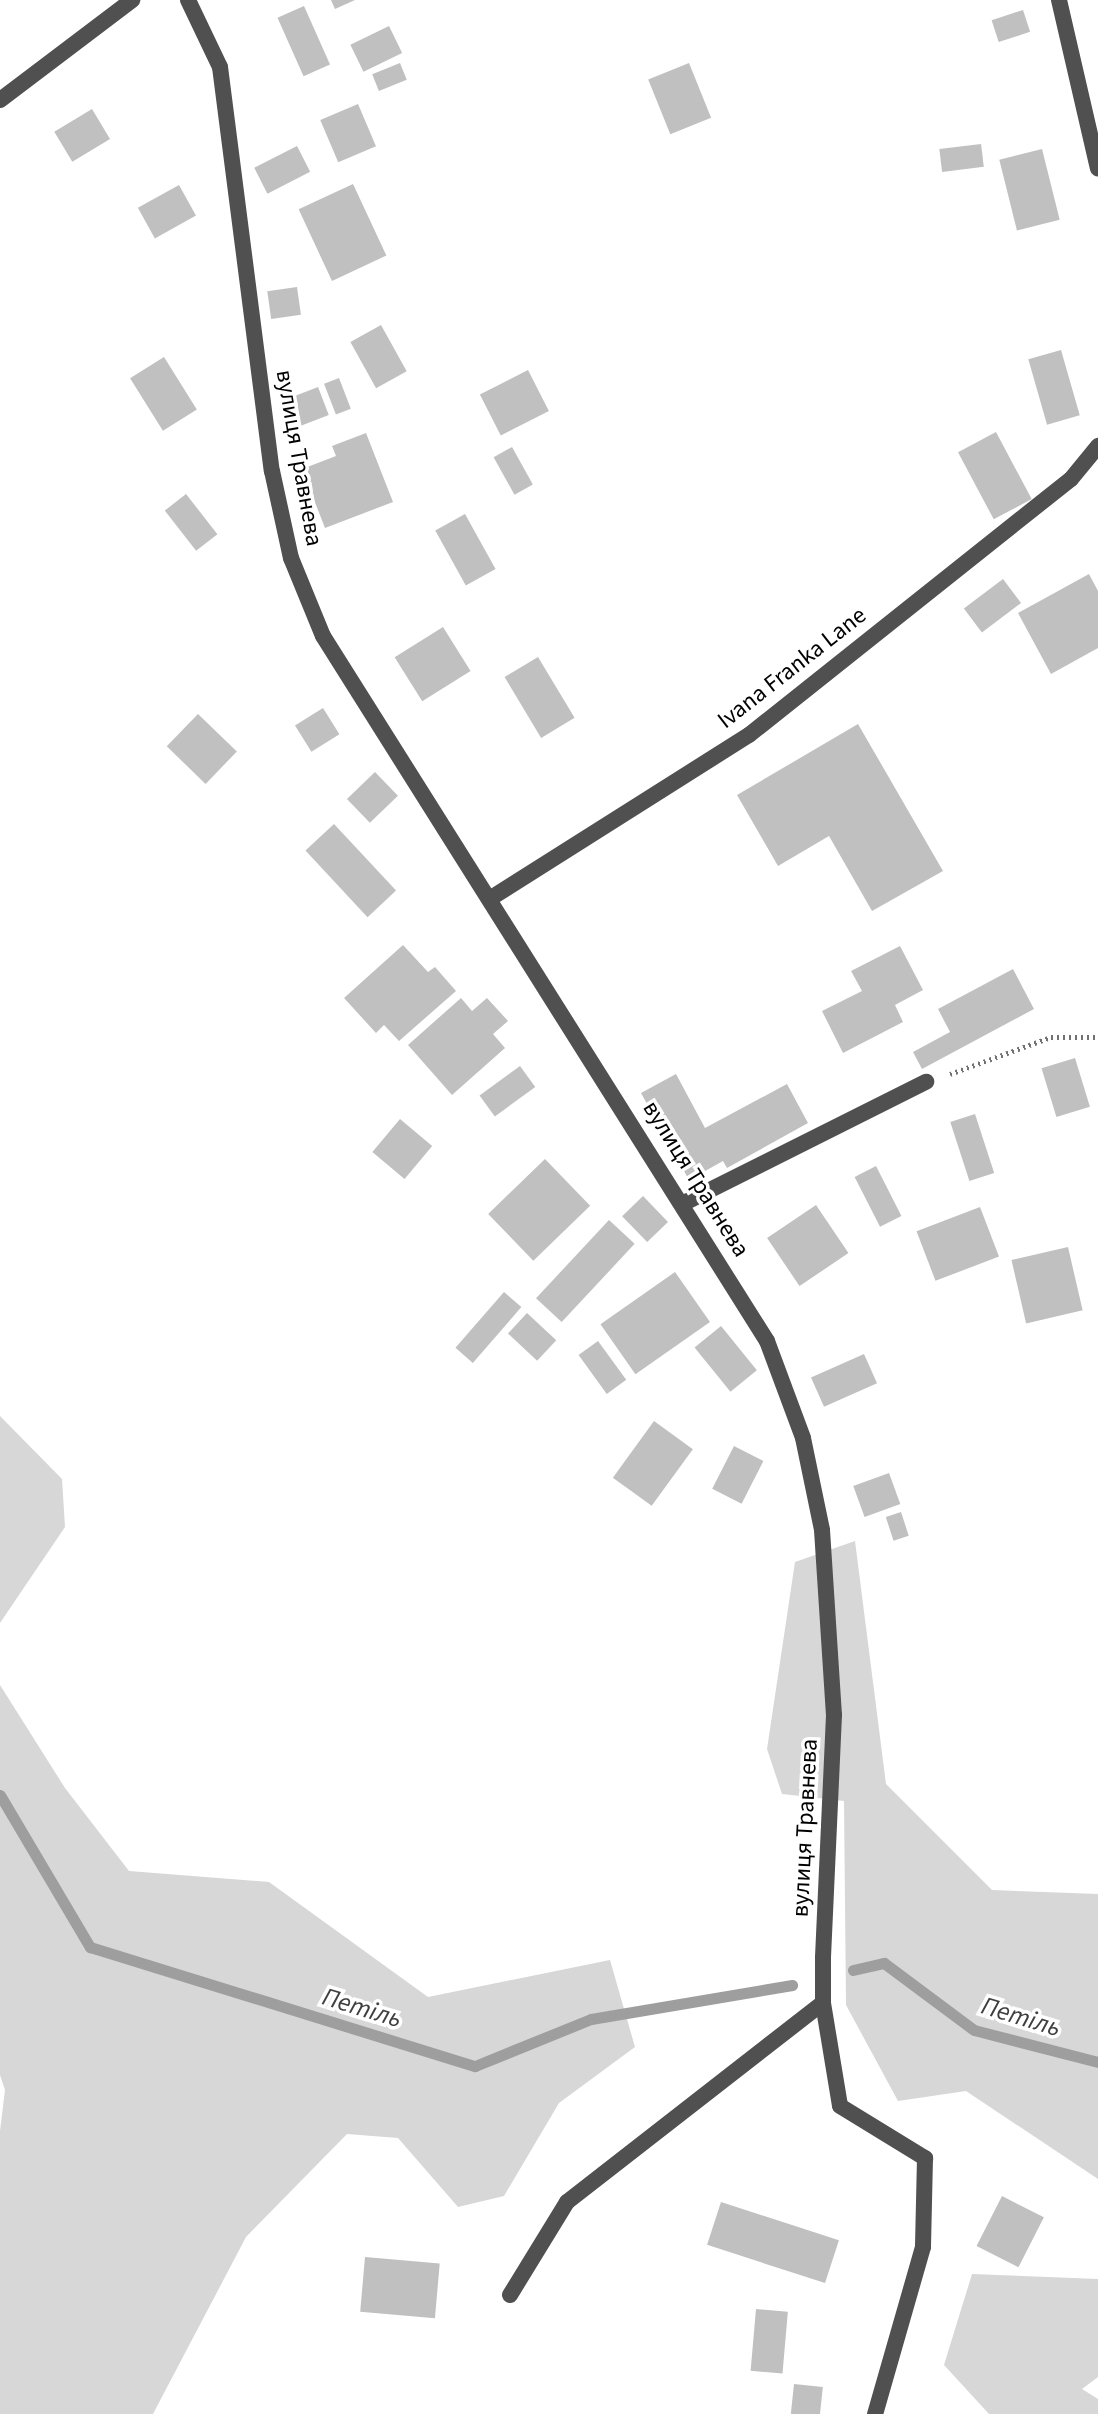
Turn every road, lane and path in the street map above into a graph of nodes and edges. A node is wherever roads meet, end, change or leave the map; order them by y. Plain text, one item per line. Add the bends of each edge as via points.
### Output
1 (132, 0) edge
2 (188, 0) edge
3 (1059, 0) edge
4 (0, 100) edge
5 (1098, 169) edge
6 (1098, 446) edge
7 (491, 898) junction
8 (1098, 1037) edge
9 (926, 1082) joint
10 (684, 1203) junction
11 (823, 2003) junction
12 (510, 2295) dead end
13 (875, 2414) edge

1 - 4 street
2 - 7 street, вулиця Травнева via 220,67 272,471 291,558 323,636
3 - 5 street
6 - 7 street, Ivana Franka Lane via 1071,479 749,735
7 - 10 street, вулиця Травнева
8 - 9 path via 1051,1037
9 - 10 street
10 - 11 street, вулиця Травнева via 767,1341 803,1438 822,1530 834,1715
11 - 12 street via 567,2202
11 - 13 street, вулиця Травнева via 840,2106 925,2158 923,2247

